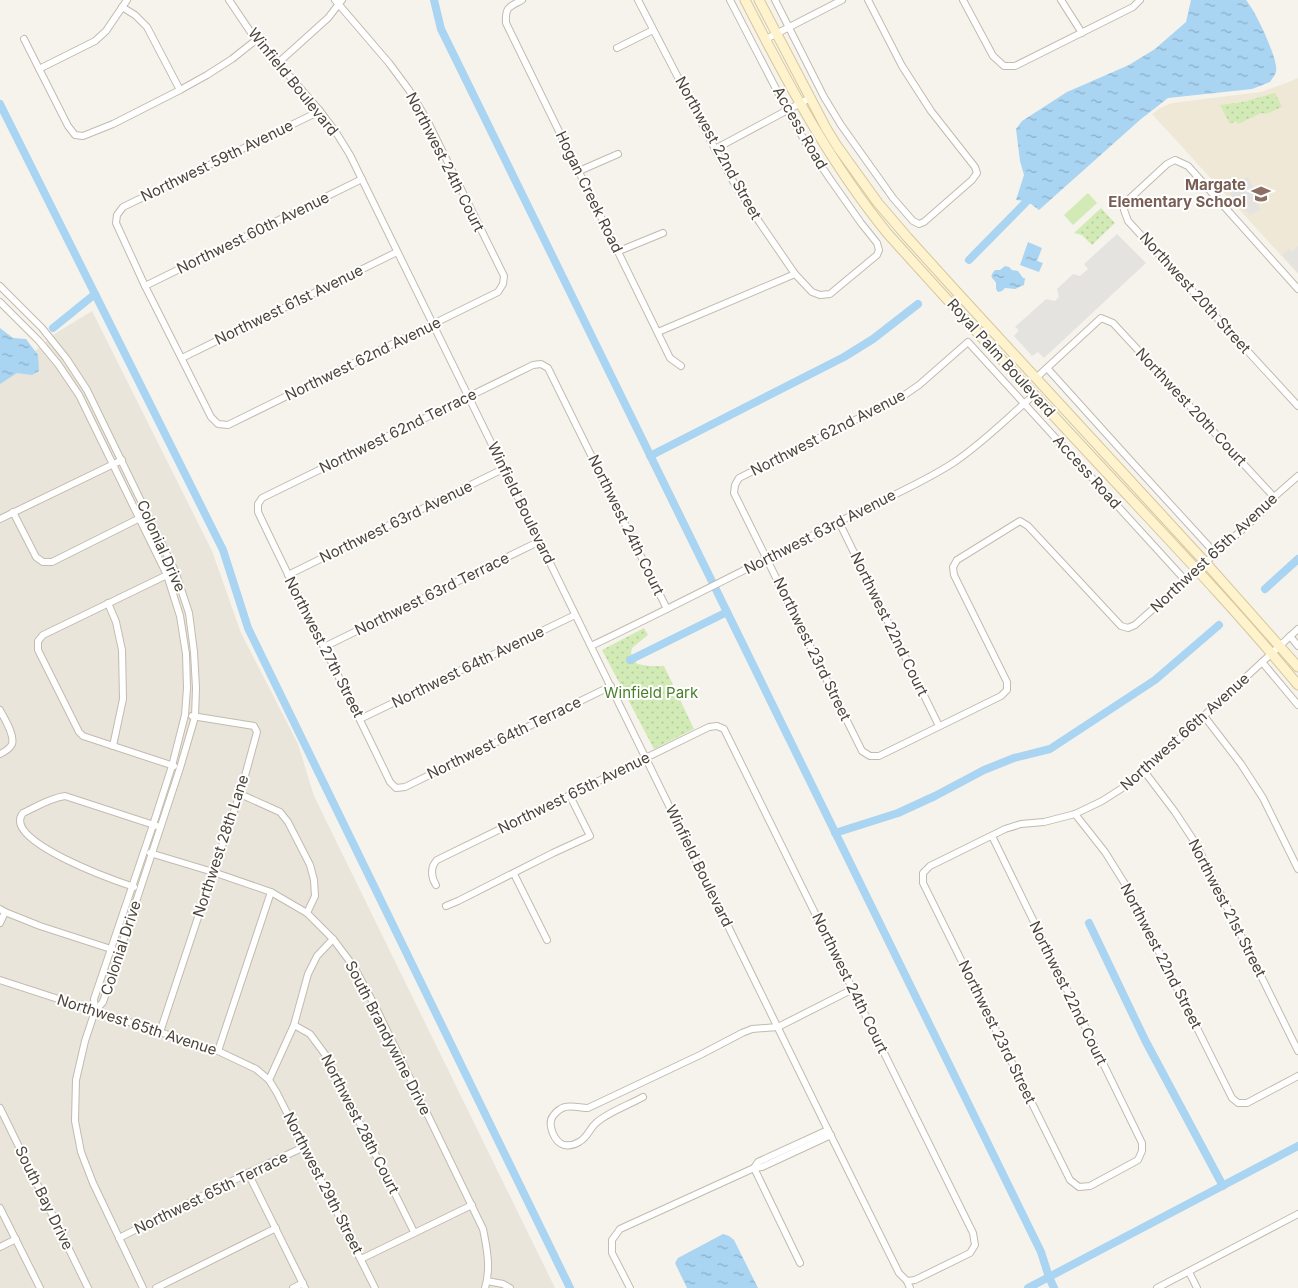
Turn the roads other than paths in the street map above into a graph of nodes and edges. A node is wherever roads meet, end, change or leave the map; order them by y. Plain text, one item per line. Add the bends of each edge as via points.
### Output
1 (127, 0) edge
2 (229, 0) edge
3 (522, 0) edge
4 (638, 0) edge
5 (730, 0) edge
6 (745, 0) edge
7 (759, 0) edge
8 (775, 0) edge
9 (842, 0) edge
10 (868, 0) edge
11 (963, 0) edge
12 (1061, 0) edge
13 (1140, 0) edge
14 (339, 1) edge
15 (122, 7) junction
16 (789, 28) junction
17 (653, 30) junction
18 (1082, 32) junction
19 (776, 34) junction
20 (24, 39) dead end
21 (256, 40) junction
22 (766, 40) junction
23 (616, 48) dead end
24 (278, 63) junction
25 (40, 69) junction
26 (180, 90) junction
27 (810, 98) junction
28 (800, 104) junction
29 (787, 110) junction
30 (320, 111) junction
31 (715, 150) junction
32 (618, 154) dead end
33 (579, 171) junction
34 (362, 180) junction
35 (663, 233) dead end
36 (879, 250) joint
37 (397, 252) junction
38 (619, 252) junction
39 (795, 274) junction
40 (503, 284) joint
41 (0, 286) edge
42 (145, 286) junction
43 (1298, 289) edge
44 (11, 296) junction
45 (1, 304) edge
46 (433, 324) junction
47 (42, 328) junction
48 (658, 332) junction
49 (34, 335) junction
50 (968, 342) joint
51 (182, 358) junction
52 (541, 364) joint
53 (681, 366) dead end
54 (1047, 368) junction
55 (1017, 376) junction
56 (1036, 378) junction
57 (1034, 395) junction
58 (469, 396) junction
59 (1057, 401) junction
60 (1024, 404) junction
61 (1298, 406) edge
62 (122, 460) junction
63 (112, 464) junction
64 (504, 468) junction
65 (1298, 476) edge
66 (734, 485) joint
67 (1274, 497) junction
68 (258, 504) joint
69 (13, 512) junction
70 (148, 514) junction
71 (140, 518) junction
72 (0, 519) edge
73 (838, 522) junction
74 (540, 541) junction
75 (1216, 553) junction
76 (767, 558) junction
77 (1205, 562) junction
78 (1197, 570) junction
79 (175, 571) junction
80 (167, 575) junction
81 (288, 575) junction
82 (1185, 580) junction
83 (108, 603) junction
84 (667, 609) junction
85 (575, 615) junction
86 (1298, 628) edge
87 (1290, 636) junction
88 (591, 646) junction
89 (1280, 646) junction
90 (1298, 646) edge
91 (324, 647) junction
92 (1272, 654) junction
93 (1262, 662) junction
94 (1298, 667) edge
95 (1298, 685) edge
96 (610, 686) junction
97 (1298, 705) edge
98 (0, 710) edge
99 (186, 715) junction
100 (1204, 716) junction
101 (195, 717) junction
102 (360, 719) junction
103 (717, 726) joint
104 (940, 726) junction
105 (113, 746) junction
106 (0, 754) edge
107 (646, 758) junction
108 (172, 766) junction
109 (180, 768) junction
110 (1144, 771) junction
111 (396, 788) joint
112 (240, 794) junction
113 (570, 796) junction
114 (1075, 814) junction
115 (15, 817) dead end
116 (153, 825) junction
117 (161, 827) junction
118 (992, 836) junction
119 (144, 851) junction
120 (152, 853) junction
121 (44, 856) dead end
122 (1298, 869) edge
123 (213, 872) junction
124 (923, 873) joint
125 (514, 874) junction
126 (132, 886) junction
127 (436, 886) dead end
128 (140, 889) junction
129 (271, 892) junction
130 (446, 906) dead end
131 (2, 910) edge
132 (307, 913) junction
133 (0, 922) edge
134 (333, 939) junction
135 (548, 940) dead end
136 (112, 949) junction
137 (119, 952) junction
138 (0, 980) edge
139 (853, 989) junction
140 (95, 1011) junction
141 (294, 1025) junction
142 (778, 1027) junction
143 (160, 1032) junction
144 (218, 1051) junction
145 (1298, 1051) edge
146 (1298, 1076) edge
147 (269, 1080) junction
148 (643, 1097) dead end
149 (0, 1108) edge
150 (829, 1132) junction
151 (304, 1147) junction
152 (754, 1168) junction
153 (248, 1173) junction
154 (1079, 1187) joint
155 (472, 1205) junction
156 (0, 1208) edge
157 (1298, 1214) edge
158 (276, 1228) junction
159 (414, 1232) junction
160 (119, 1238) junction
161 (16, 1239) junction
162 (0, 1247) edge
163 (361, 1259) junction
164 (800, 1262) dead end
165 (1189, 1272) junction
166 (488, 1281) junction
167 (907, 1281) junction
168 (304, 1286) edge
169 (40, 1288) edge
170 (88, 1288) edge
171 (143, 1288) edge
172 (156, 1288) edge
173 (293, 1288) edge
174 (375, 1288) edge
175 (485, 1288) edge
176 (510, 1288) edge
177 (630, 1288) edge
178 (910, 1288) edge
179 (1157, 1288) edge
180 (1197, 1288) edge

1 - 15 street
2 - 21 street, Winfield Boulevard
3 - 33 street, Hogan Creek Road via 505,14 506,23
4 - 17 street, Northwest 22nd Street
5 - 29 street, Access Road
6 - 22 main road, Royal Palm Boulevard
7 - 19 main road, Royal Palm Boulevard
8 - 16 street
9 - 16 street
10 - 16 street via 902,66 977,173 919,224 893,198 841,125
11 - 18 street via 992,56 1004,66 1015,66
12 - 18 street
13 - 18 street via 1133,7
14 - 24 street via 328,18
14 - 40 street, Northwest 24th Court via 389,63 426,118 504,276
15 - 25 street via 95,41
15 - 26 street via 147,26
16 - 19 street
17 - 23 street
17 - 31 street, Northwest 22nd Street
19 - 22 street
19 - 27 main road, Royal Palm Boulevard
20 - 25 street
21 - 24 street, Winfield Boulevard
21 - 26 street via 208,75
22 - 28 main road, Royal Palm Boulevard
24 - 30 street, Winfield Boulevard
25 - 26 street via 68,126 75,134 83,136
27 - 28 street
27 - 56 main road, Royal Palm Boulevard via 837,146 878,203
28 - 29 street
28 - 55 main road, Royal Palm Boulevard via 869,211
29 - 31 street
29 - 36 street, Access Road
30 - 34 street, Winfield Boulevard via 350,155
30 - 42 street, Northwest 59th Avenue via 123,207 116,223
31 - 39 street, Northwest 22nd Street
32 - 33 street
33 - 38 street, Hogan Creek Road
34 - 37 street, Winfield Boulevard
34 - 42 street, Northwest 60th Avenue
35 - 38 street
36 - 39 street, Northwest 22nd Street via 830,294 812,292
37 - 46 street, Winfield Boulevard
37 - 51 street, Northwest 61st Avenue
38 - 48 street, Hogan Creek Road
39 - 48 street
40 - 46 street, Northwest 62nd Avenue via 498,292
41 - 44 street, Colonial Drive
42 - 51 street
43 - 61 street, Northwest 20th Street via 1188,166 1175,160 1167,164 1126,202 1124,210 1128,220
44 - 45 street
44 - 47 street, Colonial Drive
45 - 49 street, Colonial Drive
46 - 51 street, Northwest 62nd Avenue via 228,425 218,424 211,417
46 - 58 street, Winfield Boulevard
47 - 49 street
47 - 62 street, Colonial Drive via 87,390
48 - 53 street, Hogan Creek Road via 670,358
49 - 63 street, Colonial Drive via 79,395
50 - 60 street, Access Road
50 - 66 street, Northwest 62nd Avenue via 903,396 738,478
52 - 58 street, Northwest 62nd Terrace
52 - 84 street, Northwest 24th Court via 548,368
54 - 56 street
54 - 67 street, Northwest 20th Court via 1101,318 1113,323
54 - 75 street
55 - 56 main road via 1031,380
55 - 57 main road, Royal Palm Boulevard
56 - 59 main road, Royal Palm Boulevard
57 - 59 main road
57 - 60 street, Northwest 63rd Avenue
57 - 78 main road, Royal Palm Boulevard
58 - 64 street, Winfield Boulevard
58 - 68 street, Northwest 62nd Terrace via 262,498
59 - 77 main road, Royal Palm Boulevard
60 - 73 street, Northwest 63rd Avenue via 995,431 952,463
60 - 82 street, Access Road
62 - 63 street
62 - 70 street, Colonial Drive
63 - 69 street
63 - 71 street, Colonial Drive
64 - 74 street, Winfield Boulevard
64 - 81 street, Northwest 63rd Avenue
65 - 67 street, Northwest 65th Avenue
66 - 76 street, Northwest 23rd Street via 734,493
67 - 75 street, Northwest 65th Avenue
68 - 81 street, Northwest 27th Street via 258,512
69 - 71 street via 36,558 43,562 52,562
69 - 72 street
70 - 71 street
70 - 79 street, Colonial Drive
71 - 80 street, Colonial Drive
73 - 76 street, Northwest 63rd Avenue
73 - 104 street, Northwest 22nd Court
74 - 85 street, Winfield Boulevard
74 - 91 street, Northwest 63rd Terrace
75 - 77 street, Northwest 65th Avenue
76 - 84 street, Northwest 63rd Avenue
76 - 104 street, Northwest 23rd Street via 862,751 870,756 879,756
77 - 78 street, Northwest 65th Avenue
77 - 89 main road, Royal Palm Boulevard
78 - 82 street, Northwest 65th Avenue
78 - 92 main road, Royal Palm Boulevard
79 - 80 street
79 - 101 street, Colonial Drive via 189,613 194,652
80 - 83 street
80 - 99 street, Colonial Drive via 180,616 186,654
81 - 91 street, Northwest 27th Street
82 - 104 street, Northwest 65th Avenue via 1135,625 1122,626 1028,526 1020,522 957,560 953,567 1007,682 1007,690
83 - 105 street via 122,650 124,699
83 - 105 street via 43,635 38,642 38,650 79,732
84 - 88 street, Northwest 63rd Avenue
85 - 88 street, Winfield Boulevard
85 - 102 street, Northwest 64th Avenue
86 - 87 street, Northwest 66th Avenue
87 - 89 street, Northwest 66th Avenue
87 - 90 street
88 - 96 street, Winfield Boulevard
89 - 92 street, Northwest 66th Avenue
89 - 94 main road, Royal Palm Boulevard
91 - 102 street, Northwest 27th Street
92 - 93 street, Northwest 66th Avenue
92 - 95 main road, Royal Palm Boulevard
93 - 97 street
93 - 100 street, Northwest 66th Avenue
96 - 107 street, Winfield Boulevard
96 - 111 street, Northwest 64th Terrace via 405,787
98 - 106 street via 12,734 12,744
99 - 101 street, Northwest 28th Lane
99 - 108 street, Colonial Drive
100 - 110 street, Northwest 66th Avenue
100 - 122 street via 1263,798
101 - 109 street, Colonial Drive
101 - 112 street, Northwest 28th Lane via 254,726 257,732
102 - 111 street, Northwest 27th Street via 390,782
103 - 107 street, Northwest 65th Avenue
103 - 139 street, Northwest 24th Court via 724,729
105 - 108 street
107 - 113 street, Northwest 65th Avenue
107 - 142 street, Winfield Boulevard
108 - 109 street
108 - 116 street, Colonial Drive
109 - 117 street, Colonial Drive
110 - 114 street, Northwest 66th Avenue via 1102,801
110 - 145 street, Northwest 21st Street via 1196,844
112 - 123 street, Northwest 28th Lane
112 - 132 street via 280,812 288,822 314,880 315,896
113 - 125 street via 590,836
113 - 127 street, Northwest 65th Avenue via 437,860 432,872
114 - 118 street, Northwest 66th Avenue via 1021,824
114 - 146 street, Northwest 22nd Street via 1125,884 1232,1098 1238,1103 1246,1103
115 - 116 street via 56,797 65,796
116 - 117 street
116 - 119 street, Colonial Drive
117 - 120 street, Colonial Drive
118 - 124 street, Northwest 66th Avenue via 930,866
118 - 154 street, Northwest 22nd Court via 1142,1143 1138,1160 1090,1186
119 - 120 street, South Brandywine Drive
119 - 126 street, Colonial Drive
120 - 123 street, South Brandywine Drive
120 - 128 street, Colonial Drive
121 - 126 street
123 - 129 street, South Brandywine Drive
123 - 143 street, Northwest 28th Lane
124 - 154 street, Northwest 23rd Street via 924,883 1066,1172
125 - 130 street
125 - 135 street
126 - 128 street
126 - 136 street, Colonial Drive
128 - 137 street, Colonial Drive
129 - 132 street, South Brandywine Drive
129 - 144 street
131 - 133 street
131 - 136 street
132 - 134 street, South Brandywine Drive
134 - 141 street via 317,956 308,974
134 - 155 street, South Brandywine Drive via 354,966 376,1008
136 - 137 street
136 - 140 street, Colonial Drive via 94,998
137 - 140 street, Colonial Drive via 103,1002
138 - 140 street, Northwest 65th Avenue
139 - 142 street
139 - 167 street, Northwest 24th Court via 973,1233 975,1245 970,1253
140 - 143 street, Northwest 65th Avenue
140 - 160 street, Colonial Drive via 76,1080 75,1121 92,1183
141 - 147 street
141 - 159 street, Northwest 28th Court via 310,1034 327,1056
142 - 148 street via 742,1033 588,1108 565,1107 552,1116 553,1133 562,1144 577,1144 602,1118
142 - 150 street, Winfield Boulevard
143 - 144 street, Northwest 65th Avenue
144 - 147 street, Northwest 65th Avenue via 256,1069
147 - 151 street, Northwest 29th Street
149 - 170 street, South Bay Drive
150 - 152 street via 762,1167
150 - 167 street, Winfield Boulevard
151 - 153 street, Northwest 65th Terrace
151 - 163 street, Northwest 29th Street
152 - 164 street
152 - 177 street via 620,1229 612,1240 612,1253
153 - 158 street
153 - 160 street, Northwest 65th Terrace
155 - 159 street
155 - 166 street, South Brandywine Drive via 483,1229 488,1254
156 - 161 street
157 - 165 street
158 - 168 street
158 - 172 street
159 - 163 street
160 - 171 street, Colonial Drive
161 - 162 street
161 - 169 street
163 - 174 street, Northwest 29th Street
165 - 179 street
165 - 180 street
166 - 175 street
166 - 176 street
167 - 178 street, Winfield Boulevard
168 - 173 street

